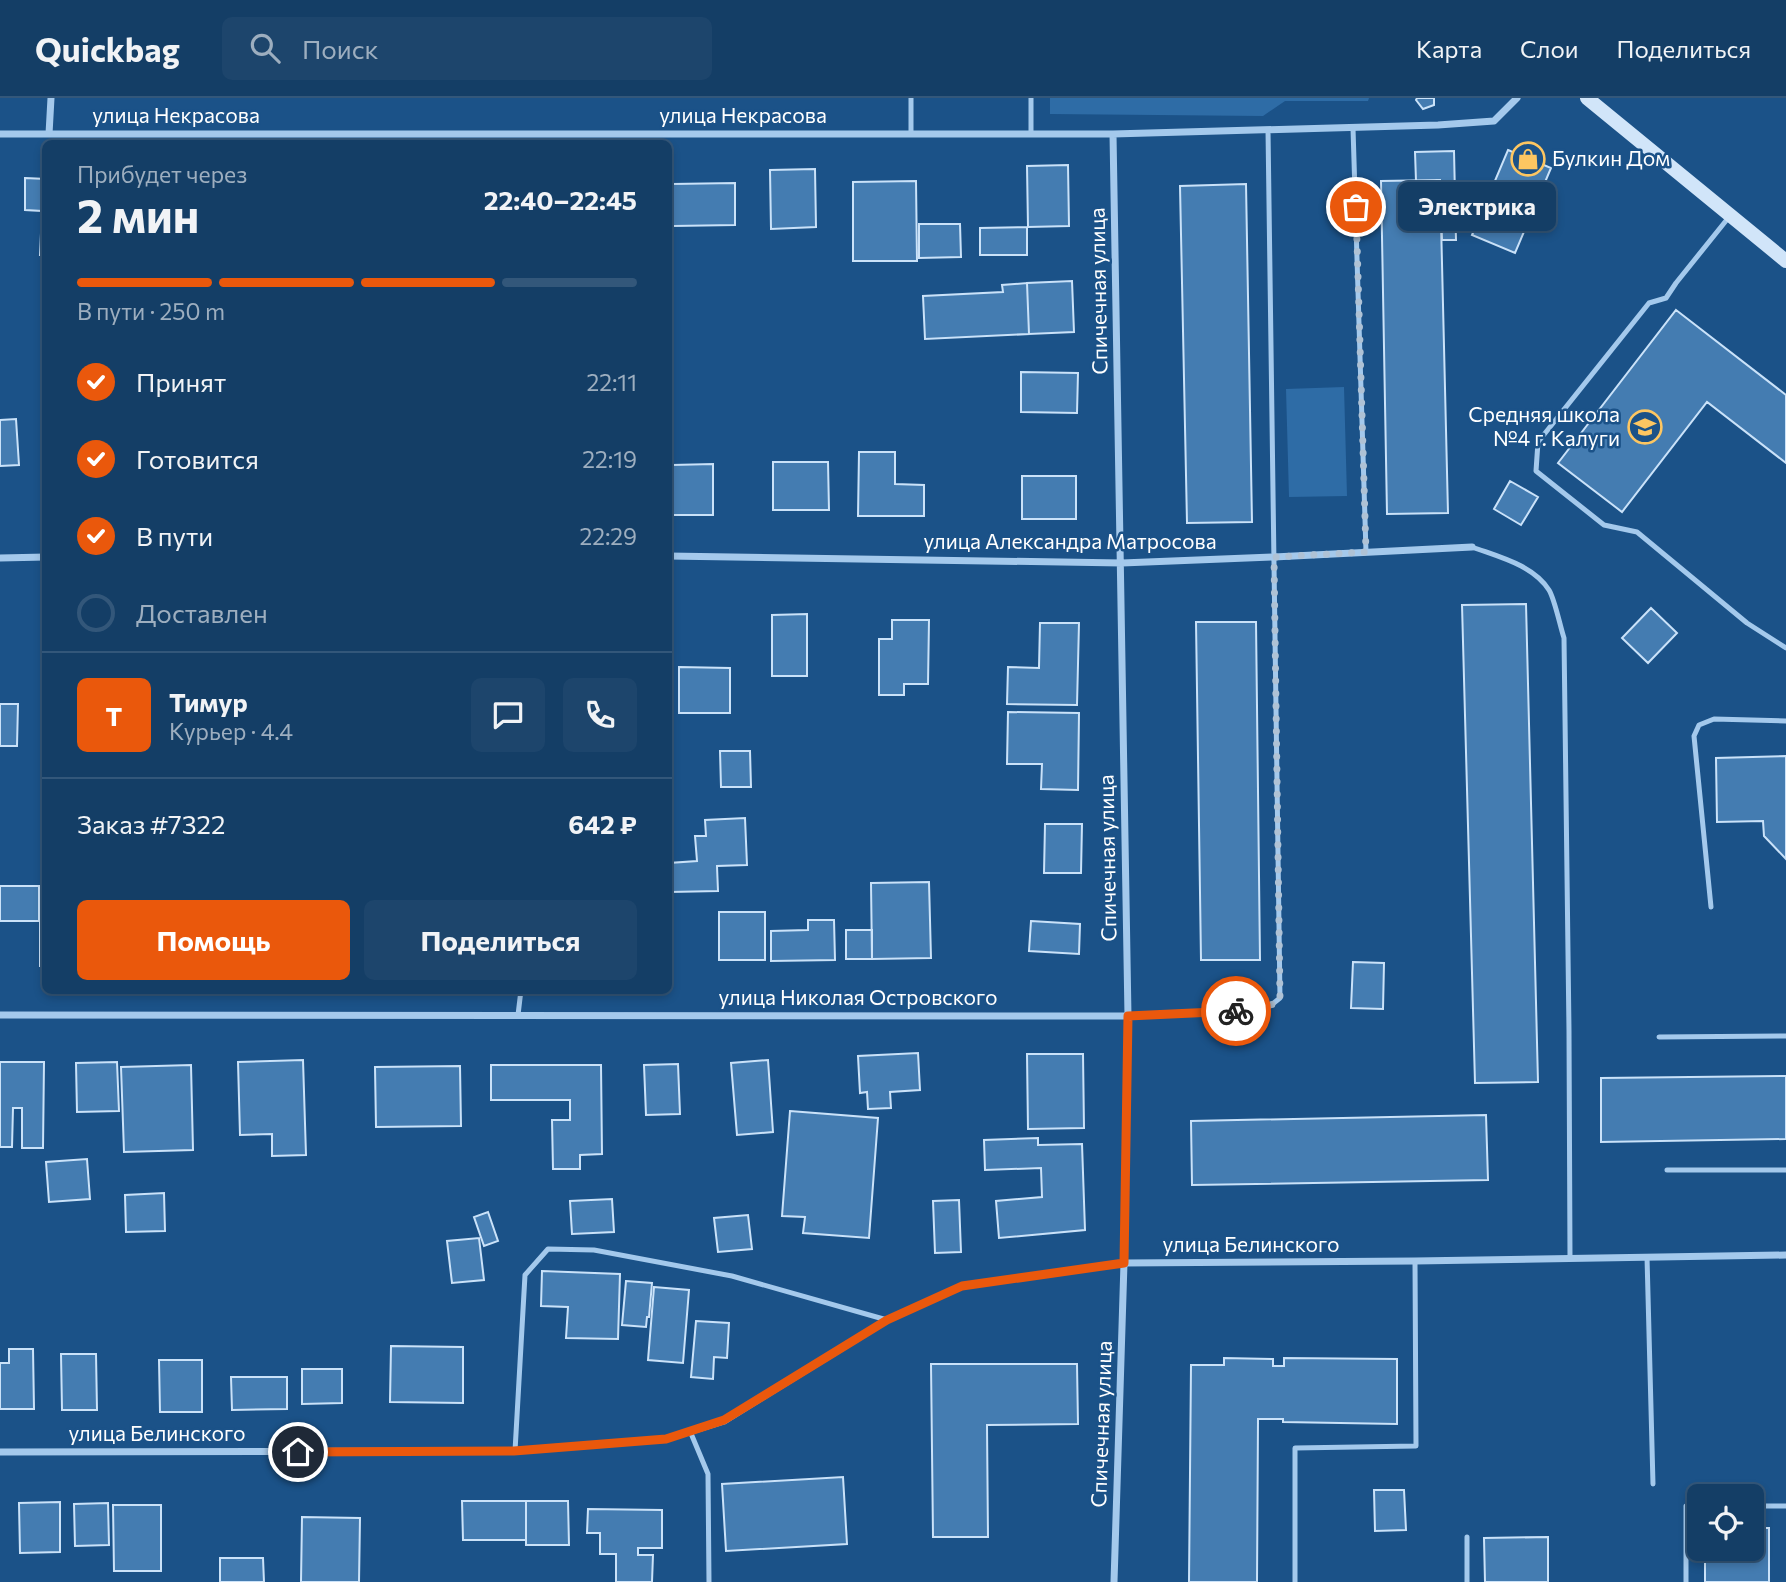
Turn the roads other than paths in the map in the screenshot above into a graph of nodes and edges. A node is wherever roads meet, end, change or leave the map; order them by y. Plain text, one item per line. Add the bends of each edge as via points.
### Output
1 (51, 98) edge
2 (911, 98) edge
3 (1031, 98) edge
4 (1517, 98) edge
5 (1587, 98) edge
6 (1353, 128) junction
7 (1268, 130) junction
8 (0, 134) edge
9 (49, 134) junction
10 (911, 134) junction
11 (1031, 134) junction
12 (1114, 134) junction
13 (1730, 215) junction
14 (1786, 261) edge
15 (1472, 547) joint
16 (1366, 552) junction
17 (672, 556) edge
18 (42, 557) edge
19 (1274, 557) junction
20 (0, 558) edge
21 (1122, 563) junction
22 (1786, 649) edge
23 (1786, 721) edge
24 (1711, 906) dead end
25 (521, 994) edge
26 (0, 1015) edge
27 (518, 1015) junction
28 (1128, 1016) junction
29 (1786, 1036) edge
30 (1659, 1037) dead end
31 (1667, 1170) dead end
32 (1786, 1170) edge
33 (1786, 1255) edge
34 (1647, 1257) junction
35 (1570, 1259) junction
36 (1415, 1261) junction
37 (1124, 1263) junction
38 (887, 1320) junction
39 (690, 1431) junction
40 (514, 1451) junction
41 (0, 1452) edge
42 (1653, 1484) dead end
43 (1687, 1506) edge
44 (1764, 1506) edge
45 (1786, 1506) edge
46 (1467, 1537) dead end
47 (709, 1582) edge
48 (1114, 1582) edge
49 (1295, 1582) edge
50 (1467, 1582) edge
51 (1686, 1582) edge

1 - 9 street
2 - 10 lane
3 - 11 lane
4 - 6 street, улица Некрасова via 1494,121
5 - 13 main road
6 - 7 street, улица Некрасова
6 - 16 lane
7 - 12 street, улица Некрасова
7 - 19 lane
8 - 9 street, улица Некрасова
9 - 10 street, улица Некрасова
10 - 11 street, улица Некрасова
11 - 12 street, улица Некрасова
12 - 21 street, Спичечная улица
13 - 14 main road
13 - 22 lane via 1666,298 1649,303 1538,442 1536,471 1604,525 1637,533 1746,623
15 - 16 street, улица Александра Матросова
15 - 35 lane via 1531,571 1550,591 1564,638
16 - 19 street, улица Александра Матросова
17 - 21 street, улица Александра Матросова
18 - 20 street
19 - 21 street, улица Александра Матросова
19 - 28 lane via 1280,998 1265,1010
21 - 28 street, Спичечная улица
23 - 24 lane via 1714,719 1699,726 1694,736
25 - 27 lane
26 - 27 street, улица Николая Островского
27 - 28 street, улица Николая Островского
28 - 37 street, Спичечная улица
29 - 30 lane
31 - 32 lane
33 - 34 street, улица Белинского
34 - 35 street, улица Белинского
34 - 42 lane
35 - 36 street, улица Белинского
36 - 37 street, улица Белинского
36 - 49 lane via 1416,1446 1295,1448
37 - 38 street, улица Белинского via 962,1286
37 - 48 street, Спичечная улица
38 - 39 street, улица Белинского via 724,1420
38 - 40 lane via 732,1276 594,1250 548,1249 525,1275
39 - 40 street, улица Белинского via 666,1439
39 - 47 lane via 708,1475
40 - 41 street, улица Белинского
43 - 51 lane
44 - 45 lane
46 - 50 lane

